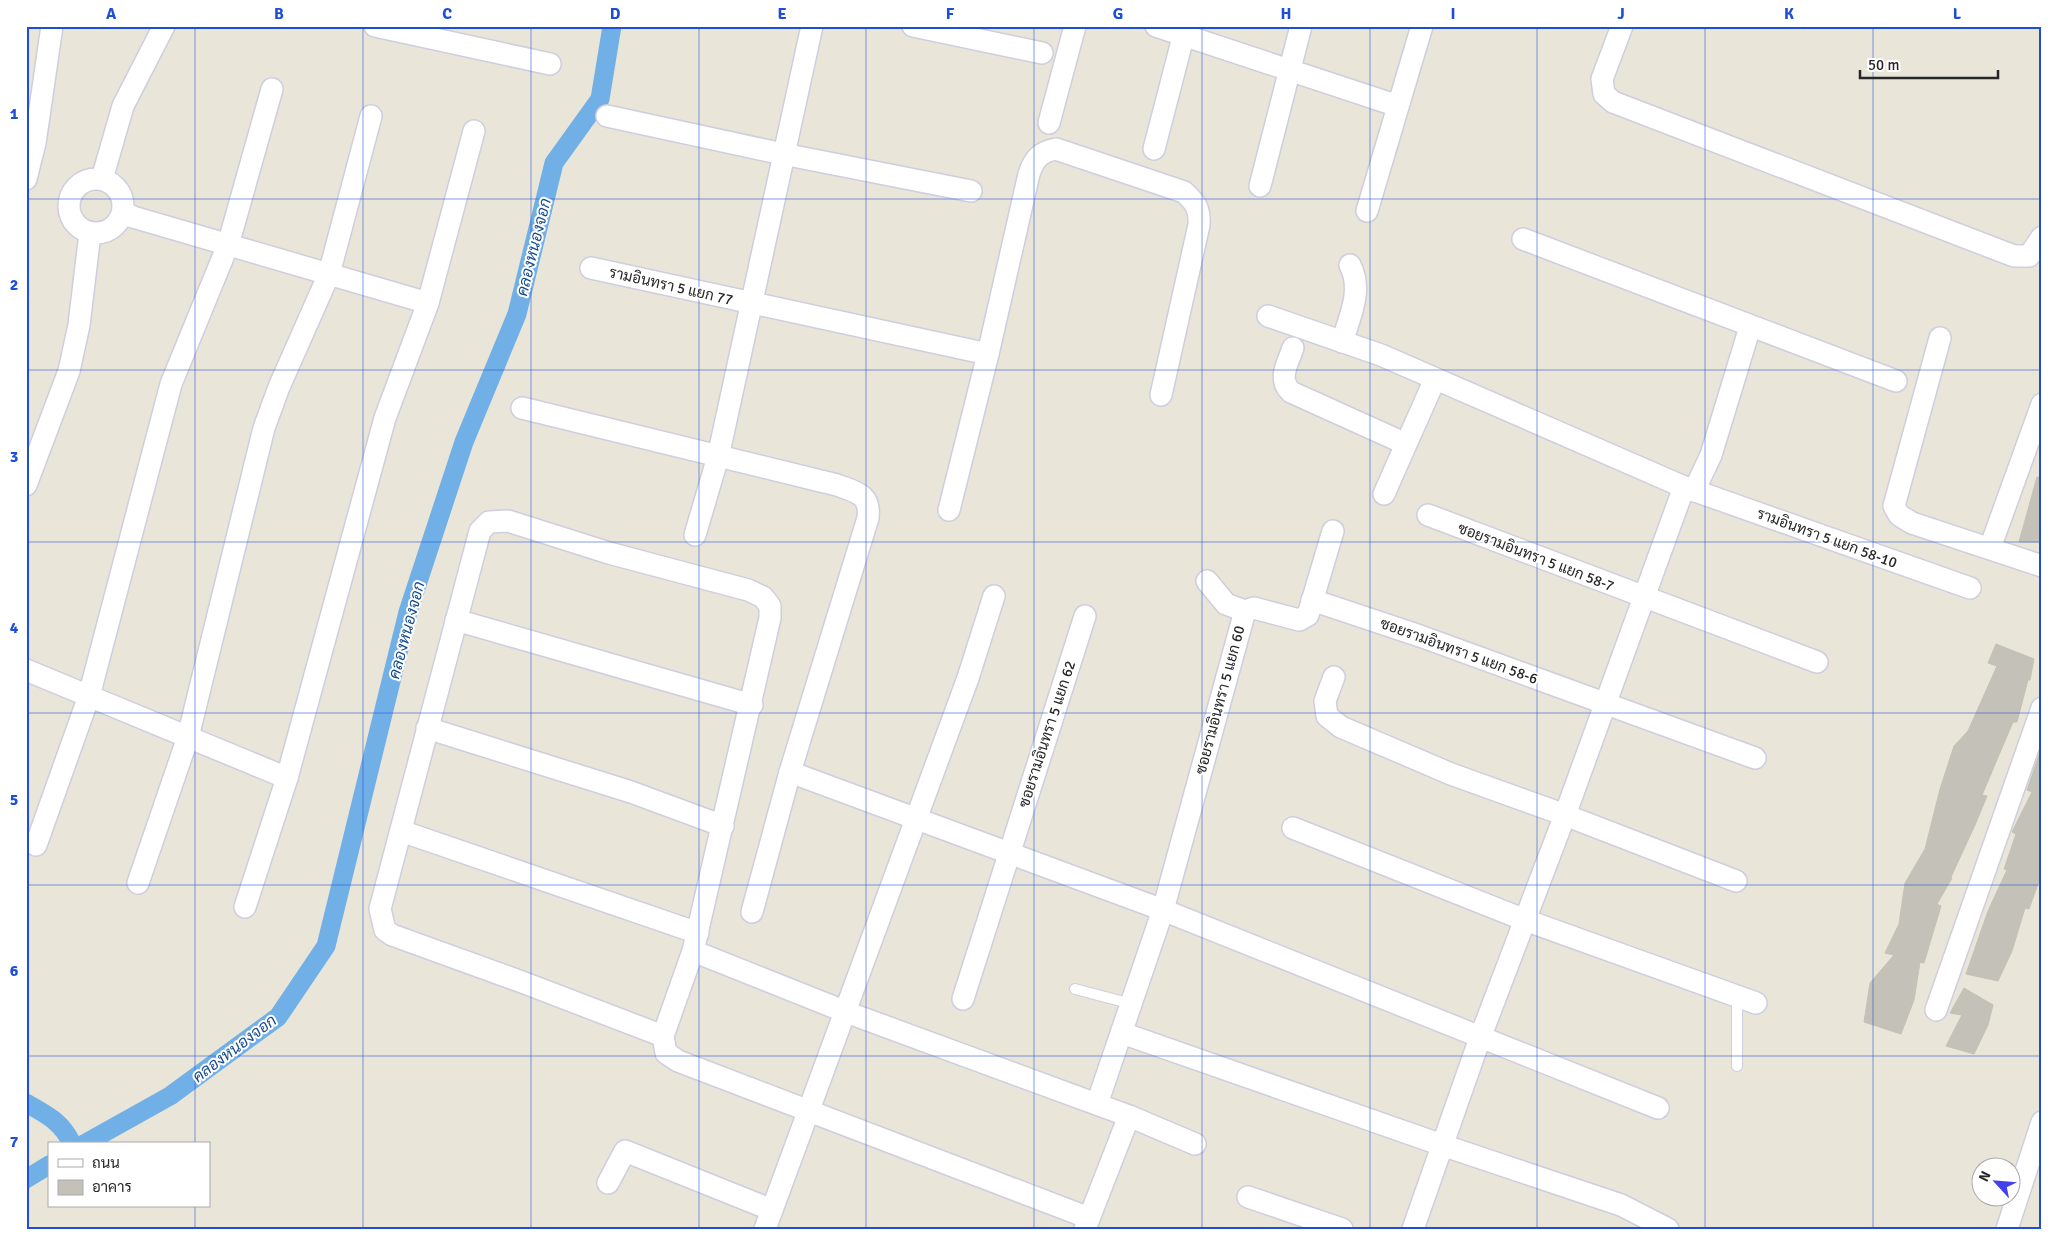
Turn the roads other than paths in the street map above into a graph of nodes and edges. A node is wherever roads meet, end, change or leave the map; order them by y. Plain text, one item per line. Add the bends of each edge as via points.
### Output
1 (52, 26) edge
2 (164, 26) edge
3 (375, 26) edge
4 (812, 26) edge
5 (913, 26) edge
6 (1075, 26) edge
7 (1156, 26) edge
8 (1301, 26) edge
9 (1422, 26) edge
10 (1622, 26) edge
11 (1185, 31) edge
12 (443, 33) edge
13 (1042, 53) dead end
14 (550, 64) dead end
15 (1290, 70) junction
16 (272, 89) dead end
17 (1398, 106) junction
18 (371, 116) dead end
19 (607, 116) dead end
20 (1050, 123) dead end
21 (474, 131) dead end
22 (1154, 149) dead end
23 (783, 154) junction
24 (26, 179) edge
25 (102, 179) junction
26 (1260, 186) dead end
27 (971, 191) dead end
28 (1367, 211) dead end
29 (123, 212) junction
30 (90, 233) junction
31 (2042, 237) edge
32 (1523, 239) dead end
33 (228, 245) junction
34 (1350, 265) dead end
35 (591, 268) dead end
36 (329, 274) junction
37 (428, 303) junction
38 (750, 304) junction
39 (1268, 316) dead end
40 (1750, 327) junction
41 (1940, 338) dead end
42 (1342, 342) junction
43 (1293, 348) dead end
44 (988, 354) junction
45 (1435, 379) junction
46 (1896, 381) dead end
47 (1161, 395) dead end
48 (2042, 404) edge
49 (522, 408) dead end
50 (1406, 444) junction
51 (718, 456) junction
52 (26, 485) edge
53 (1689, 489) junction
54 (1384, 494) dead end
55 (949, 510) dead end
56 (1428, 515) dead end
57 (1333, 531) dead end
58 (695, 535) dead end
59 (1990, 548) junction
60 (2042, 566) edge
61 (1207, 581) dead end
62 (1970, 588) dead end
63 (994, 596) dead end
64 (1644, 598) junction
65 (1312, 600) junction
66 (1245, 611) junction
67 (1085, 616) dead end
68 (456, 620) junction
69 (1817, 662) dead end
70 (26, 670) edge
71 (1334, 677) dead end
72 (89, 696) junction
73 (752, 704) junction
74 (1605, 704) junction
75 (2042, 708) edge
76 (427, 728) junction
77 (188, 737) junction
78 (1755, 758) dead end
79 (790, 772) junction
80 (287, 778) junction
81 (1565, 815) junction
82 (915, 818) junction
83 (723, 826) junction
84 (1293, 828) dead end
85 (400, 831) junction
86 (36, 846) dead end
87 (1010, 852) junction
88 (1736, 881) dead end
89 (138, 883) dead end
90 (245, 907) dead end
91 (1163, 910) junction
92 (752, 912) dead end
93 (1525, 920) junction
94 (696, 942) junction
95 (1076, 989) dead end
96 (1746, 999) joint
97 (963, 1000) dead end
98 (1132, 1004) junction
99 (1936, 1010) dead end
100 (846, 1012) junction
101 (1122, 1033) junction
102 (663, 1036) junction
103 (1480, 1038) junction
104 (1737, 1066) dead end
105 (1097, 1104) junction
106 (1658, 1108) dead end
107 (809, 1113) junction
108 (1129, 1116) junction
109 (2042, 1122) edge
110 (1195, 1144) dead end
111 (1442, 1145) junction
112 (608, 1183) dead end
113 (1248, 1197) dead end
114 (769, 1219) edge
115 (1087, 1223) edge
116 (1342, 1229) edge
117 (1413, 1229) edge
118 (1668, 1229) edge
119 (2007, 1229) edge

1 - 24 street via 35,143
2 - 25 street via 123,106
3 - 12 street
4 - 23 street
5 - 13 street
6 - 20 street
7 - 11 street
8 - 15 street
9 - 17 street
10 - 31 street via 1602,80 1604,94 1614,102 2014,256 2029,256
11 - 15 street
11 - 22 street
12 - 14 street
15 - 17 street
15 - 26 street
16 - 33 street
17 - 28 street
18 - 36 street
19 - 23 street
21 - 37 street
23 - 27 street
23 - 38 street
25 - 29 street via 115,186 122,198
25 - 30 street via 90,179 79,184 71,194 68,206 71,218 79,228
29 - 30 street via 116,224 104,232
29 - 33 street
30 - 52 street via 79,325 69,371
32 - 40 street
33 - 36 street
33 - 72 street via 170,384
34 - 42 street via 1357,287
35 - 38 street, รามอินทรา 5 แยก 77
36 - 37 street
36 - 77 street via 264,428
37 - 80 street via 383,426
38 - 44 street, รามอินทรา 5 แยก 77
38 - 51 street
39 - 42 street, รามอินทรา 5 แยก 58-10
40 - 46 street
40 - 53 street via 1711,455
41 - 59 street via 1894,506 1899,515 1912,523
42 - 45 street, รามอินทรา 5 แยก 58-10
43 - 50 street via 1283,376 1291,392
44 - 47 street via 1029,174 1038,157 1045,151 1056,149 1184,192 1200,211
44 - 55 street
45 - 50 street
45 - 53 street, รามอินทรา 5 แยก 58-10
48 - 59 street
49 - 51 street
50 - 54 street
51 - 58 street
51 - 79 street via 837,485 856,492 869,507
53 - 62 street, รามอินทรา 5 แยก 58-10
53 - 64 street
56 - 64 street, ซอยรามอินทรา 5 แยก 58-7
57 - 65 street, ซอยรามอินทรา 5 แยก 60
59 - 60 street
61 - 66 street via 1226,604
63 - 82 street via 977,652
64 - 69 street, ซอยรามอินทรา 5 แยก 58-7
64 - 74 street
65 - 66 street, ซอยรามอินทรา 5 แยก 60 via 1308,615 1299,620 1254,608
65 - 74 street, ซอยรามอินทรา 5 แยก 58-6
66 - 91 street, ซอยรามอินทรา 5 แยก 60
67 - 87 street, ซอยรามอินทรา 5 แยก 62
68 - 73 street
68 - 73 street via 480,531 489,522 508,521 763,597 770,606 770,618
68 - 76 street
70 - 72 street
71 - 81 street via 1325,701 1327,716 1341,727 1452,774
72 - 77 street
72 - 86 street
73 - 83 street
74 - 78 street, ซอยรามอินทรา 5 แยก 58-6
74 - 81 street
75 - 99 street
76 - 83 street via 631,792
76 - 85 street
77 - 80 street
77 - 89 street
79 - 82 street
79 - 92 street
80 - 90 street
81 - 88 street
81 - 93 street
82 - 87 street
82 - 100 street
83 - 94 street
84 - 93 street
85 - 94 street
85 - 102 street via 380,909 384,930
87 - 91 street
87 - 97 street, ซอยรามอินทรา 5 แยก 62
91 - 98 street, ซอยรามอินทรา 5 แยก 60
91 - 103 street
93 - 96 street
93 - 103 street
94 - 100 street
94 - 102 street
95 - 98 lane
96 - 104 lane
98 - 101 street, ซอยรามอินทรา 5 แยก 60
100 - 105 street
100 - 107 street
101 - 105 street, ซอยรามอินทรา 5 แยก 60
101 - 111 street
102 - 107 street via 666,1052 678,1062
103 - 106 street
103 - 111 street
105 - 108 street
107 - 114 street
107 - 115 street
108 - 110 street
108 - 115 street
109 - 119 street
111 - 117 street
111 - 118 street via 1621,1205
112 - 114 street via 625,1151
113 - 116 street

